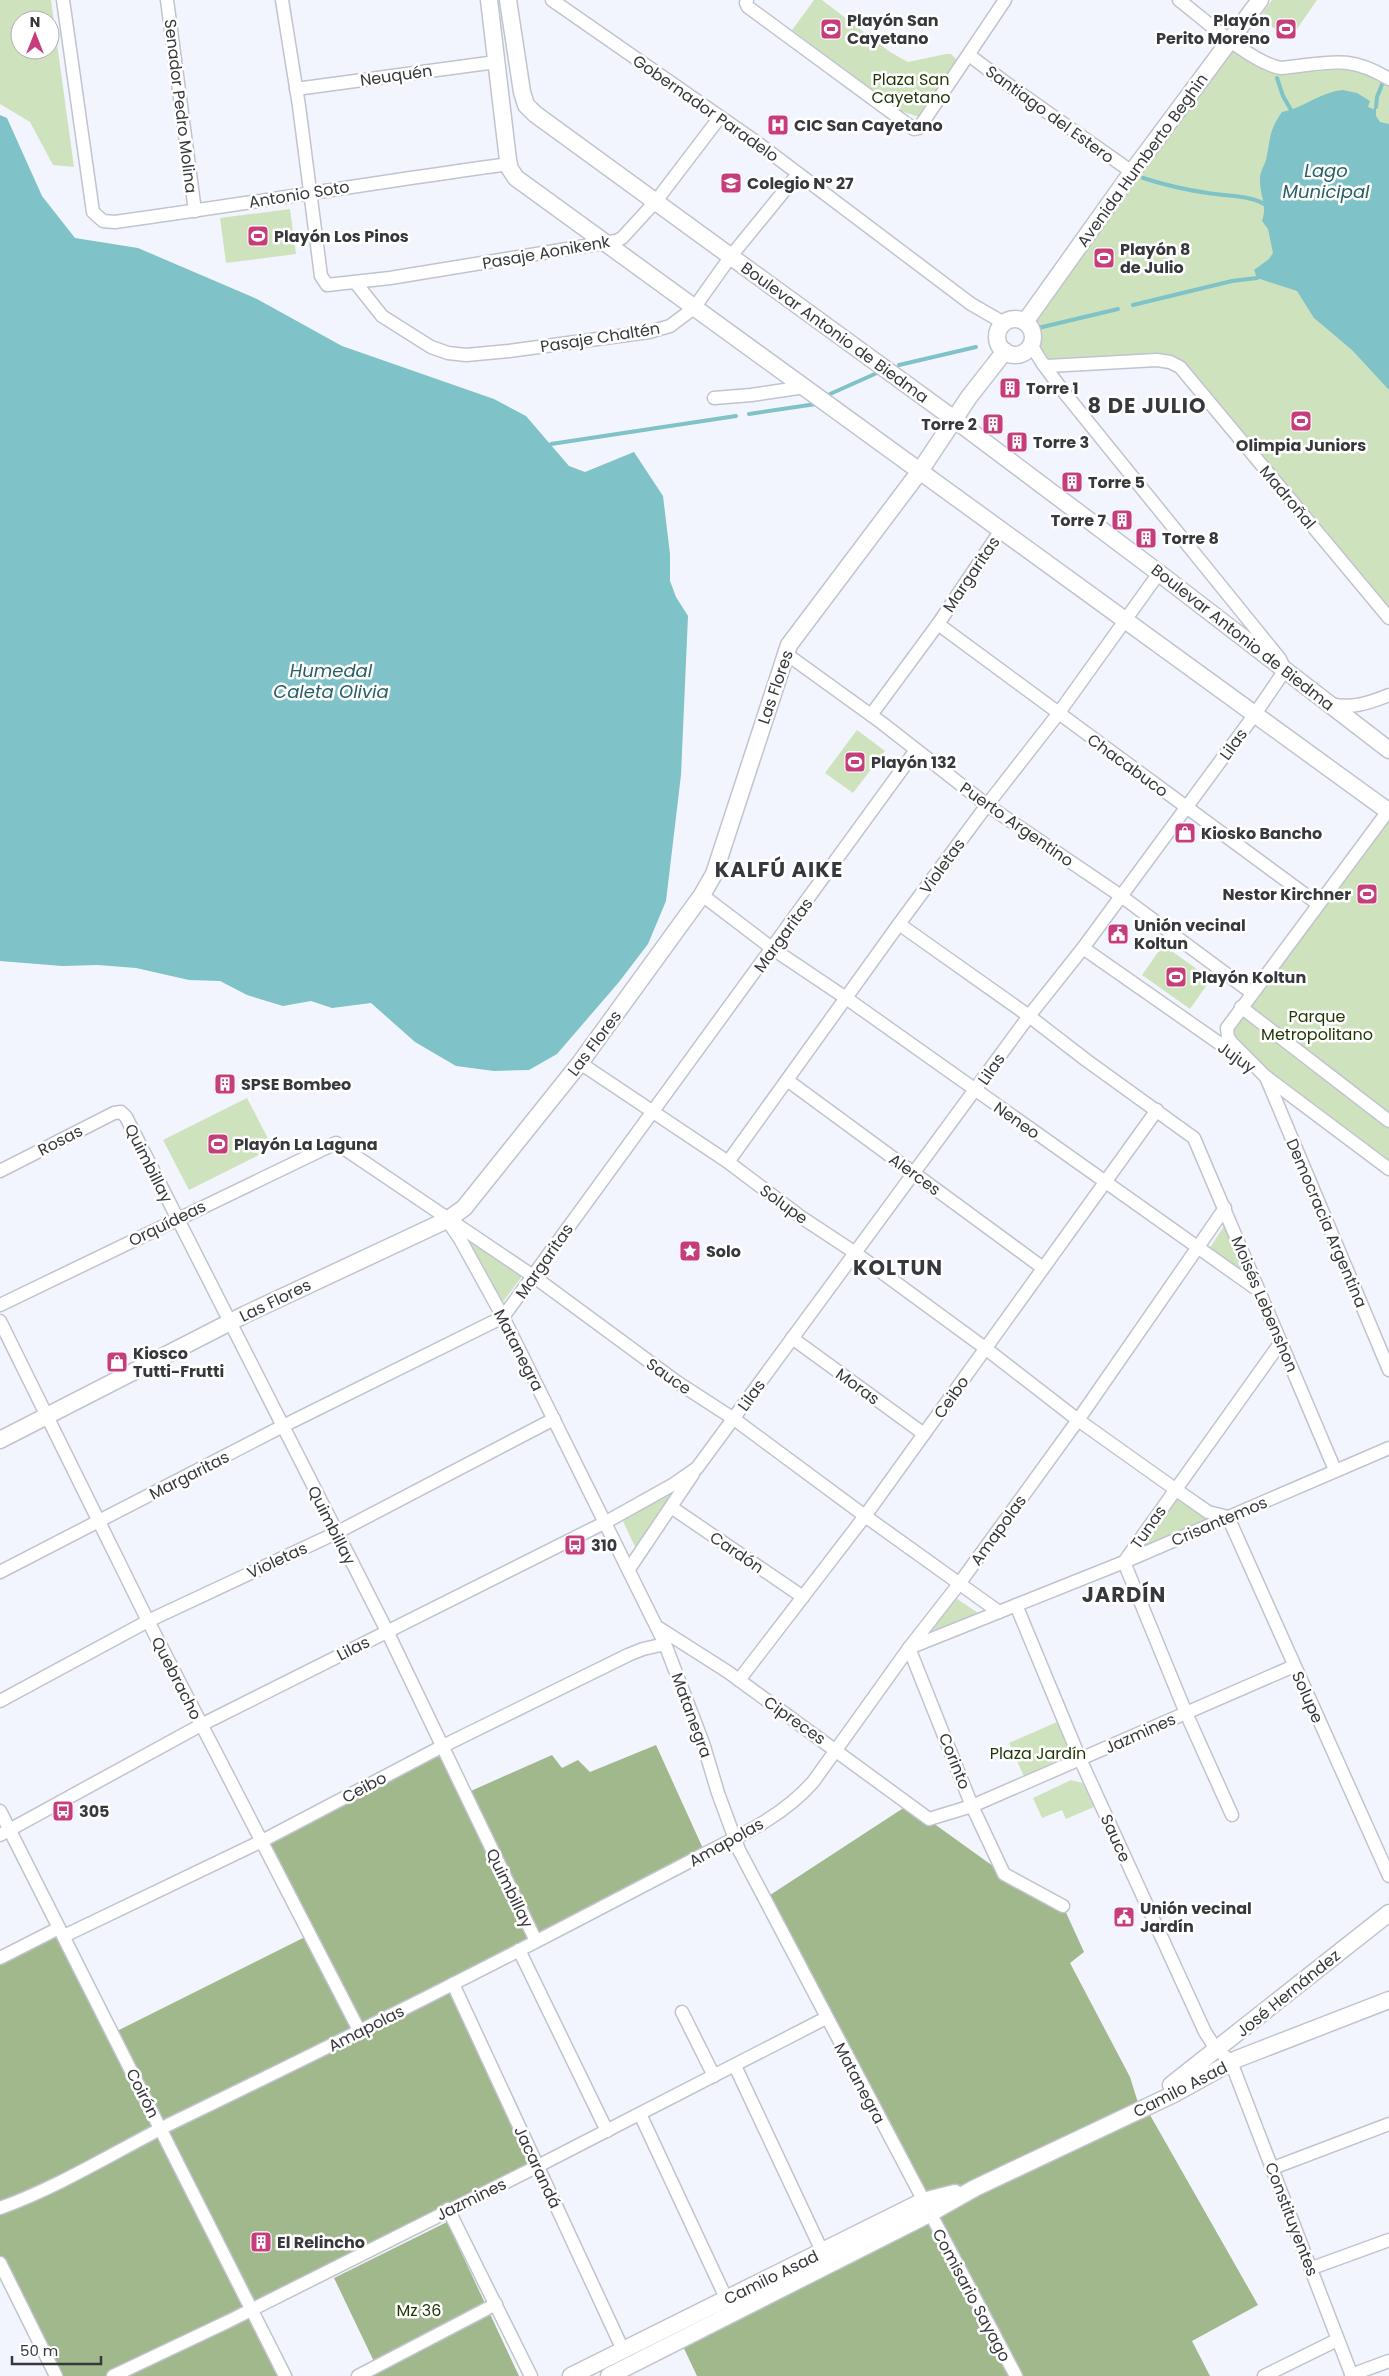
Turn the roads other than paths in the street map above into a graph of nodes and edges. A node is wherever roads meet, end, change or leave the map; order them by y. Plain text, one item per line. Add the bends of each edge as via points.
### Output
1 (63, 0) edge
2 (167, 0) edge
3 (282, 0) edge
4 (488, 0) edge
5 (508, 0) edge
6 (552, 0) edge
7 (1005, 0) edge
8 (1179, 0) edge
9 (1260, 0) edge
10 (746, 2) edge
11 (1231, 40) junction
12 (969, 55) junction
13 (496, 62) junction
14 (1389, 79) edge
15 (296, 89) junction
16 (720, 117) junction
17 (513, 171) junction
18 (1132, 172) junction
19 (798, 174) junction
20 (310, 192) junction
21 (656, 201) junction
22 (195, 211) junction
23 (608, 243) junction
24 (732, 256) junction
25 (355, 282) junction
26 (694, 308) junction
27 (1025, 322) junction
28 (1004, 323) junction
29 (1031, 345) junction
30 (1005, 351) junction
31 (1043, 364) junction
32 (805, 387) junction
33 (714, 398) dead end
34 (954, 419) junction
35 (920, 471) junction
36 (1001, 530) junction
37 (1160, 573) junction
38 (1389, 618) edge
39 (1125, 621) junction
40 (938, 624) junction
41 (785, 653) junction
42 (1285, 670) junction
43 (1389, 695) edge
44 (1330, 704) junction
45 (1058, 714) junction
46 (1255, 714) junction
47 (871, 715) junction
48 (916, 750) junction
49 (1389, 750) edge
50 (987, 804) junction
51 (1186, 808) junction
52 (1388, 810) edge
53 (702, 896) junction
54 (1121, 896) junction
55 (1318, 904) junction
56 (900, 924) junction
57 (1083, 948) junction
58 (773, 949) junction
59 (1252, 992) junction
60 (846, 998) junction
61 (1241, 1008) junction
62 (1029, 1016) junction
63 (580, 1063) junction
64 (1266, 1076) junction
65 (787, 1080) junction
66 (976, 1091) junction
67 (1157, 1110) junction
68 (121, 1112) joint
69 (652, 1113) junction
70 (1389, 1121) edge
71 (336, 1143) joint
72 (728, 1162) junction
73 (1389, 1169) edge
74 (0, 1171) edge
75 (914, 1173) junction
76 (1106, 1183) junction
77 (1225, 1208) junction
78 (177, 1218) junction
79 (447, 1220) junction
80 (1198, 1248) junction
81 (854, 1252) junction
82 (1043, 1268) junction
83 (533, 1276) junction
84 (1259, 1291) junction
85 (0, 1305) edge
86 (503, 1317) junction
87 (0, 1321) edge
88 (229, 1322) junction
89 (792, 1338) junction
90 (1282, 1342) junction
91 (985, 1348) junction
92 (1389, 1370) edge
93 (47, 1416) junction
94 (554, 1419) junction
95 (734, 1419) junction
96 (1078, 1420) junction
97 (281, 1427) junction
98 (924, 1434) junction
99 (0, 1440) edge
100 (1389, 1448) edge
101 (697, 1468) junction
102 (1335, 1470) junction
103 (1175, 1489) junction
104 (671, 1507) junction
105 (865, 1516) junction
106 (1228, 1517) junction
107 (100, 1522) junction
108 (606, 1522) junction
109 (336, 1533) junction
110 (1124, 1562) junction
111 (629, 1569) junction
112 (0, 1572) edge
113 (959, 1584) junction
114 (803, 1597) junction
115 (1016, 1605) junction
116 (999, 1612) junction
117 (148, 1621) junction
118 (657, 1627) junction
119 (386, 1631) junction
120 (666, 1644) junction
121 (908, 1648) junction
122 (1294, 1666) junction
123 (739, 1680) junction
124 (0, 1700) edge
125 (1186, 1713) junction
126 (201, 1725) junction
127 (441, 1747) junction
128 (836, 1749) junction
129 (1080, 1759) junction
130 (972, 1806) junction
131 (0, 1811) edge
132 (1232, 1815) dead end
133 (929, 1819) joint
134 (3, 1831) edge
135 (735, 1838) junction
136 (260, 1842) junction
137 (1389, 1876) edge
138 (1063, 1906) dead end
139 (1389, 1913) edge
140 (62, 1932) junction
141 (536, 1941) junction
142 (519, 1950) junction
143 (0, 1958) edge
144 (453, 1984) junction
145 (1389, 2000) edge
146 (682, 2012) dead end
147 (826, 2018) junction
148 (360, 2032) junction
149 (1217, 2049) junction
150 (1231, 2062) junction
151 (735, 2066) junction
152 (714, 2076) junction
153 (1140, 2110) junction
154 (640, 2114) junction
155 (1389, 2124) edge
156 (161, 2129) junction
157 (607, 2131) junction
158 (538, 2166) junction
159 (1273, 2168) junction
160 (0, 2208) edge
161 (926, 2208) junction
162 (448, 2209) junction
163 (1389, 2240) edge
164 (822, 2251) junction
165 (0, 2263) edge
166 (1312, 2268) junction
167 (726, 2298) junction
168 (496, 2304) junction
169 (251, 2310) junction
170 (1338, 2340) junction
171 (623, 2350) junction
172 (1389, 2361) edge
173 (1352, 2375) edge
174 (56, 2376) edge
175 (114, 2376) edge
176 (284, 2376) edge
177 (358, 2376) edge
178 (531, 2376) edge
179 (571, 2376) edge
180 (609, 2376) edge
181 (1016, 2376) edge
182 (1264, 2376) edge

1 - 22 street, Antonio Soto via 93,212 103,221 111,222
2 - 22 street, Senador Pedro Molina
3 - 15 street
4 - 13 street
5 - 21 street, Boulevar Antonio de Biedma via 526,105
6 - 16 street, Gobernador Paradelo
7 - 12 street
8 - 11 street
9 - 11 street, Avenida Humberto Beghin
10 - 12 street via 800,47 914,129 919,128
11 - 14 street via 1271,66 1281,68 1343,61 1376,71
11 - 18 street, Avenida Humberto Beghin
12 - 18 street, Santiago del Estero
13 - 15 street, Neuquén
13 - 17 street
15 - 20 street
16 - 19 street, Gobernador Paradelo
16 - 21 street, Pasaje Aonikenk
17 - 20 street, Antonio Soto
17 - 23 street
18 - 27 street, Avenida Humberto Beghin
19 - 24 street, Pasaje Chaltén
19 - 28 street, Gobernador Paradelo via 971,304
20 - 22 street, Antonio Soto
20 - 25 street, Pasaje Aonikenk via 323,282 331,286
21 - 23 street, Pasaje Aonikenk via 622,238
21 - 24 street, Boulevar Antonio de Biedma
23 - 25 street, Pasaje Aonikenk
23 - 26 street
24 - 26 street, Pasaje Chaltén
24 - 34 street, Boulevar Antonio de Biedma
25 - 26 street, Pasaje Chaltén via 382,316 431,347 466,355 649,332 670,326
26 - 32 street
27 - 28 street via 1014,319
27 - 29 street via 1032,330
28 - 30 street via 998,340
29 - 30 street via 1020,354
29 - 31 street
30 - 34 street
31 - 38 street, Madroñal via 1157,360 1180,367
31 - 42 street via 1280,659
32 - 33 street
32 - 35 street
34 - 35 street, Las Flores
34 - 37 street, Boulevar Antonio de Biedma
35 - 36 street
35 - 41 street, Las Flores
36 - 39 street
36 - 40 street, Margaritas
37 - 39 street, Violetas
37 - 42 street, Boulevar Antonio de Biedma
39 - 45 street, Violetas
39 - 46 street
40 - 45 street, Chacabuco
40 - 47 street, Margaritas
41 - 47 street, Puerto Argentino
41 - 53 street, Las Flores via 714,874
42 - 44 street, Boulevar Antonio de Biedma
42 - 46 street, Lilas
43 - 44 street via 1355,706
44 - 49 street, Boulevar Antonio de Biedma
45 - 50 street, Violetas
45 - 51 street, Chacabuco
46 - 51 street, Lilas
46 - 52 street
47 - 48 street, Puerto Argentino
48 - 50 street, Puerto Argentino
48 - 58 street, Margaritas
50 - 54 street, Puerto Argentino
50 - 56 street, Violetas
51 - 54 street, Lilas
51 - 55 street, Chacabuco
52 - 55 street
53 - 58 street, Neneo
53 - 63 street, Las Flores
54 - 57 street, Lilas
54 - 59 street, Puerto Argentino
55 - 59 street
56 - 60 street, Violetas
56 - 62 street
57 - 62 street, Lilas
57 - 64 street, Jujuy
58 - 60 street, Neneo
58 - 69 street, Margaritas
59 - 61 street
60 - 65 street, Violetas
60 - 66 street, Neneo
61 - 64 street via 1227,1028 1228,1037
61 - 70 street
62 - 66 street, Lilas
62 - 67 street
63 - 69 street, Solupe
63 - 79 street, Las Flores via 464,1208
64 - 73 street, Jujuy
64 - 92 street, Democracia Argentina
65 - 72 street, Violetas
65 - 75 street, Alerces
66 - 75 street, Lilas
66 - 76 street, Neneo
67 - 76 street, Ceibo
67 - 77 street, Moisés Lebenshon via 1194,1138
68 - 74 street, Rosas
68 - 78 street, Quimbillay
69 - 72 street, Solupe
69 - 83 street, Margaritas
71 - 78 street, Orquídeas
71 - 79 street, Sauce
72 - 81 street, Solupe
75 - 81 street, Lilas
75 - 82 street, Alerces
76 - 80 street, Neneo
76 - 82 street, Ceibo
77 - 80 street, Amapolas
77 - 84 street, Moisés Lebenshon
78 - 85 street, Orquídeas
78 - 88 street, Quimbillay
79 - 83 street, Sauce
79 - 86 street, Matanegra
79 - 88 street, Las Flores
80 - 84 street, Neneo
80 - 96 street, Amapolas
81 - 89 street, Lilas
81 - 91 street, Solupe
82 - 91 street, Ceibo
83 - 86 street, Margaritas
83 - 95 street, Sauce via 677,1382
84 - 90 street, Moisés Lebenshon
86 - 94 street, Matanegra
86 - 97 street, Margaritas
87 - 93 street, Quebracho
88 - 93 street, Las Flores
88 - 97 street, Quimbillay
89 - 95 street, Lilas
89 - 98 street, Moras
90 - 102 street, Moisés Lebenshon
90 - 103 street, Tunas
91 - 96 street, Solupe
91 - 98 street, Ceibo
93 - 99 street, Las Flores
93 - 107 street, Quebracho
94 - 108 street, Matanegra
94 - 109 street, Violetas
95 - 101 street, Lilas
95 - 105 street, Sauce
96 - 103 street, Solupe
96 - 113 street, Amapolas
97 - 107 street, Margaritas
97 - 109 street, Quimbillay
98 - 105 street, Ceibo
100 - 102 street, Crisantemos
101 - 104 street, Lilas
101 - 108 street, Lilas
102 - 106 street, Crisantemos
103 - 106 street, Solupe via 1208,1512
103 - 110 street, Tunas
104 - 111 street, Lilas
104 - 114 street, Cardón
105 - 113 street, Sauce
105 - 114 street, Ceibo
106 - 110 street, Crisantemos
106 - 122 street, Solupe
107 - 112 street, Margaritas
107 - 117 street, Quebracho
108 - 111 street, Matanegra
108 - 119 street, Lilas
109 - 117 street, Violetas
109 - 119 street, Quimbillay
110 - 115 street, Crisantemos
110 - 125 street, Tunas
111 - 118 street, Matanegra
113 - 116 street, Sauce
113 - 121 street, Amapolas
114 - 123 street, Ceibo
115 - 116 street, Crisantemos
115 - 129 street, Sauce
116 - 121 street, Crisantemos
117 - 124 street, Violetas
117 - 126 street, Quebracho
118 - 120 street, Matanegra
118 - 123 street, Cipreces
119 - 126 street, Lilas
119 - 127 street, Quimbillay
120 - 127 street, Ceibo via 643,1648
120 - 135 street, Matanegra
121 - 128 street, Amapolas
121 - 130 street, Corinto
122 - 125 street, Jazmines
122 - 137 street, Solupe
123 - 128 street, Cipreces
125 - 129 street, Jazmines
125 - 132 street, Tunas
126 - 134 street, Lilas
126 - 136 street, Quebracho
127 - 136 street, Ceibo
127 - 141 street, Quimbillay
128 - 133 street, Cipreces
128 - 135 street, Amapolas via 799,1798
129 - 130 street, Jazmines
129 - 149 street, Sauce via 1205,2032
130 - 133 street, Jazmines
130 - 138 street, Corinto via 1004,1874
131 - 134 street, Coirón
134 - 140 street, Coirón
135 - 141 street, Amapolas
135 - 147 street, Matanegra
136 - 140 street, Ceibo
136 - 148 street, Quebracho
139 - 149 street, José Hernández
140 - 143 street, Ceibo
140 - 156 street, Coirón
141 - 142 street, Amapolas
142 - 144 street, Amapolas
142 - 157 street, Quimbillay
144 - 148 street, Amapolas
144 - 158 street, Jacarandá
145 - 150 street, Camilo Asad
146 - 152 street
147 - 151 street, Jazmines
147 - 161 street, Matanegra
148 - 156 street, Amapolas
149 - 150 street, Sauce
149 - 153 street, José Hernández
150 - 153 street, Camilo Asad
150 - 159 street, Constituyentes
151 - 152 street, Jazmines
151 - 164 street
152 - 154 street, Jazmines
153 - 161 street, Camilo Asad
154 - 157 street, Jazmines
154 - 167 street
155 - 159 street
156 - 160 street, Amapolas via 30,2197
156 - 169 street, Coirón
157 - 158 street, Jazmines
158 - 162 street, Jazmines
158 - 171 street, Jacarandá
159 - 166 street, Constituyentes
161 - 164 street, Camilo Asad
161 - 180 street, Camilo Asad
161 - 181 street, Comisario Sayago
162 - 168 street
162 - 169 street, Jazmines
163 - 166 street
164 - 167 street, Camilo Asad
165 - 174 street
166 - 170 street, Constituyentes
167 - 171 street, Camilo Asad
168 - 177 street
168 - 178 street
169 - 175 street, Jazmines
169 - 176 street, Coirón
170 - 173 street, Constituyentes
170 - 182 street
171 - 179 street, Camilo Asad
172 - 173 street

